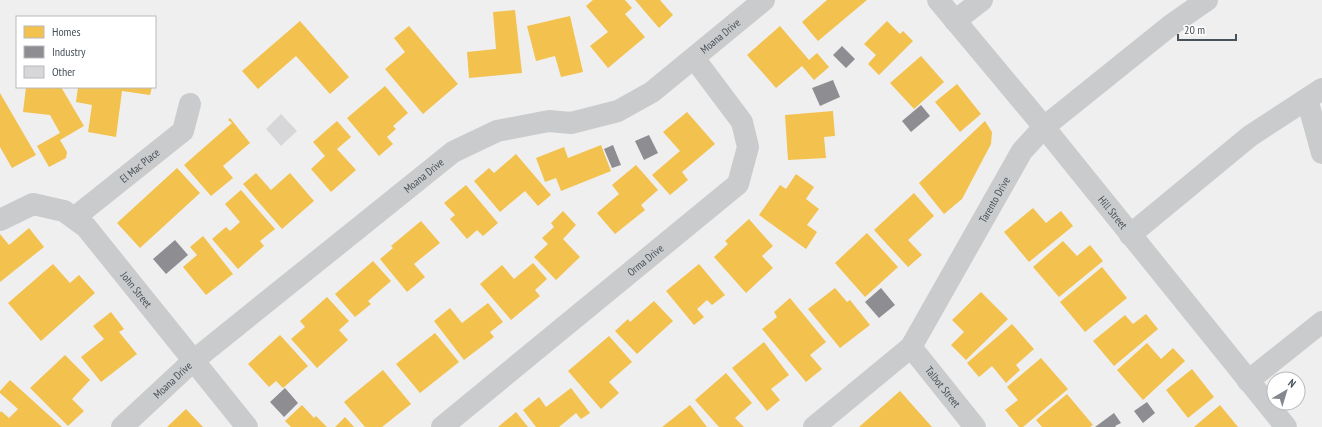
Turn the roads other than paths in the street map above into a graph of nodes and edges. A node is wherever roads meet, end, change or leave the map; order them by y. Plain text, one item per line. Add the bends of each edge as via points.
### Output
1 (764, 0) edge
2 (938, 0) edge
3 (982, 0) edge
4 (1206, 0) edge
5 (955, 21) junction
6 (694, 58) junction
7 (1314, 94) edge
8 (190, 104) dead end
9 (1044, 128) junction
10 (1322, 153) edge
11 (74, 218) junction
12 (0, 220) edge
13 (1130, 235) junction
14 (1322, 322) edge
15 (911, 347) junction
16 (193, 361) junction
17 (1248, 380) junction
18 (122, 427) edge
19 (247, 427) edge
20 (442, 427) edge
21 (814, 427) edge
22 (975, 427) edge
23 (1286, 427) edge

1 - 6 street, Moana Drive
2 - 5 street, Hill Street
3 - 5 street
4 - 9 street, Tarento Drive via 1171,25
5 - 9 street, Hill Street
6 - 16 street, Moana Drive via 652,92 618,110 571,123 548,121 497,130 453,152
6 - 20 street, Orma Drive via 742,122 748,147 738,184
7 - 10 street
7 - 13 street via 1250,136
8 - 11 street, El Mac Place via 183,131
9 - 13 street, Hill Street
9 - 15 street, Tarento Drive via 1022,151
11 - 12 street, John Street via 64,211 33,204
11 - 16 street, John Street via 86,227
13 - 17 street, Hill Street
14 - 17 street
15 - 21 street, Tarento Drive
15 - 22 street, Talbot Street
16 - 18 street, Moana Drive
16 - 19 street, John Street
17 - 23 street, Hill Street

